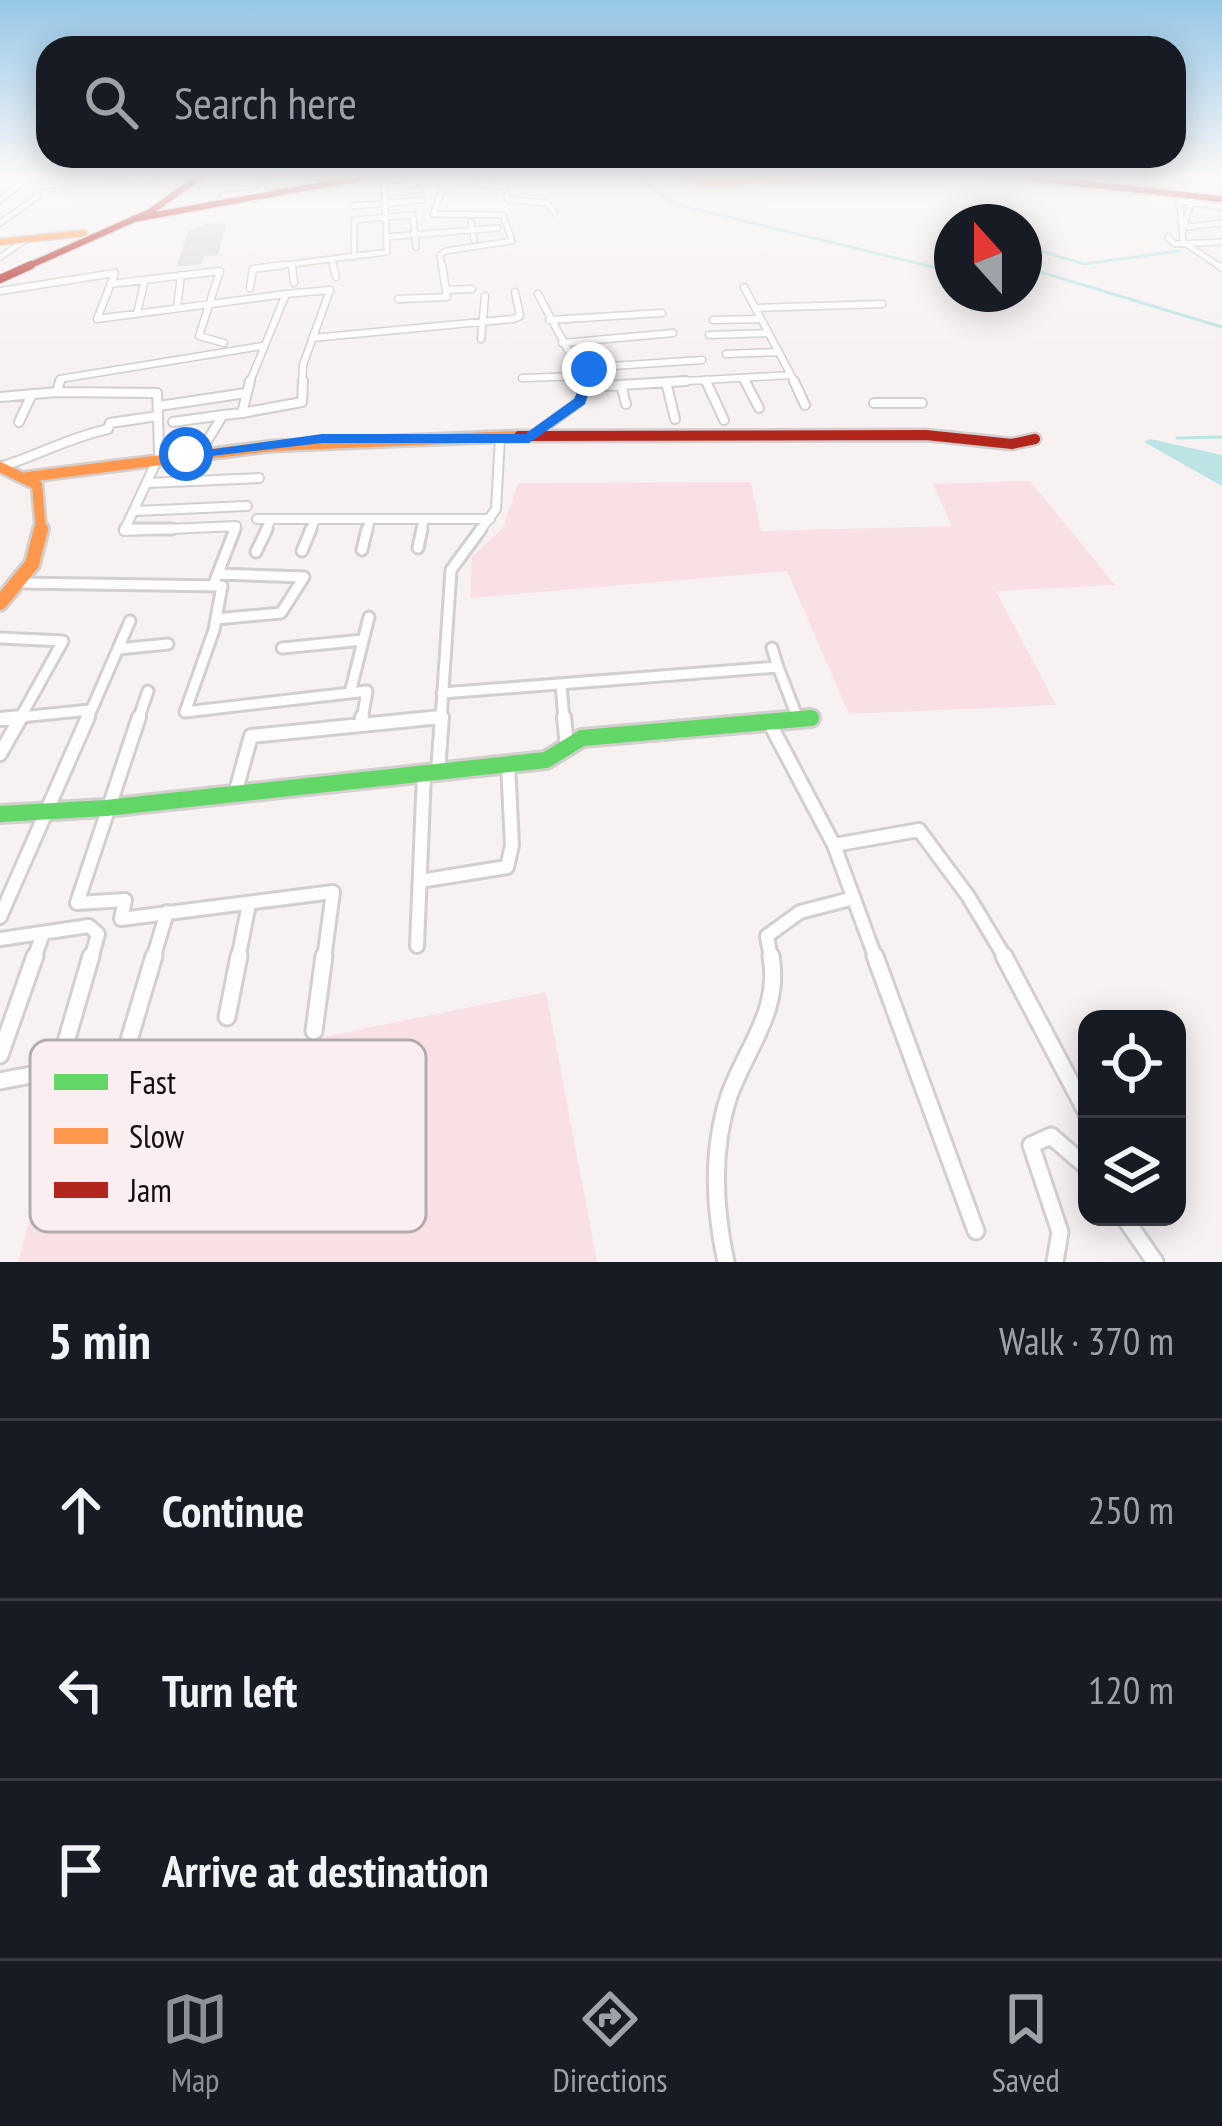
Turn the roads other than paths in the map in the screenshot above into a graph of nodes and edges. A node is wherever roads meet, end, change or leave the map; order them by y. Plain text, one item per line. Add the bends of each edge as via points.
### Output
1 (90, 234) edge
2 (353, 234) edge
3 (387, 234) edge
4 (415, 234) joint
5 (443, 234) edge
6 (473, 234) edge
7 (510, 234) edge
8 (1185, 234) edge
9 (387, 237) junction
10 (1168, 237) dead end
11 (76, 238) junction
12 (474, 240) dead end
13 (443, 242) dead end
14 (1222, 242) edge
15 (1184, 244) junction
16 (497, 246) junction
17 (7, 247) edge
18 (416, 247) dead end
19 (354, 257) junction
20 (332, 260) junction
21 (508, 260) dead end
22 (292, 264) junction
23 (1222, 268) edge
24 (182, 275) junction
25 (336, 277) dead end
26 (0, 279) edge
27 (145, 280) junction
28 (294, 283) dead end
29 (110, 284) junction
30 (744, 287) dead end
31 (250, 288) dead end
32 (472, 289) dead end
33 (447, 290) junction
34 (0, 291) edge
35 (515, 292) dead end
36 (286, 294) junction
37 (538, 294) dead end
38 (485, 296) dead end
39 (398, 299) dead end
40 (211, 304) junction
41 (882, 304) dead end
42 (177, 308) junction
43 (755, 308) junction
44 (137, 313) junction
45 (662, 313) dead end
46 (761, 319) junction
47 (549, 320) junction
48 (713, 320) dead end
49 (486, 323) junction
50 (768, 333) junction
51 (674, 334) dead end
52 (710, 335) dead end
53 (312, 338) junction
54 (481, 339) dead end
55 (224, 343) dead end
56 (562, 344) junction
57 (262, 346) junction
58 (778, 352) junction
59 (725, 354) dead end
60 (702, 360) dead end
61 (584, 372) junction
62 (791, 375) junction
63 (743, 377) junction
64 (522, 378) dead end
65 (705, 380) junction
66 (666, 382) junction
67 (621, 385) junction
68 (587, 387) junction
69 (57, 392) junction
70 (247, 393) junction
71 (32, 394) junction
72 (0, 397) edge
73 (874, 403) dead end
74 (922, 403) dead end
75 (626, 404) dead end
76 (805, 405) dead end
77 (759, 408) dead end
78 (159, 411) junction
79 (242, 413) junction
80 (223, 415) junction
81 (675, 419) dead end
82 (724, 420) dead end
83 (20, 422) dead end
84 (173, 422) dead end
85 (500, 438) junction
86 (529, 439) junction
87 (1035, 439) dead end
88 (49, 452) junction
89 (199, 454) junction
90 (159, 456) junction
91 (0, 467) edge
92 (32, 476) junction
93 (260, 478) dead end
94 (148, 483) junction
95 (247, 506) dead end
96 (136, 511) junction
97 (257, 519) dead end
98 (271, 519) junction
99 (315, 519) junction
100 (370, 519) junction
101 (424, 519) junction
102 (490, 519) junction
103 (124, 531) junction
104 (118, 542) dead end
105 (418, 548) dead end
106 (362, 550) dead end
107 (302, 551) dead end
108 (256, 552) dead end
109 (215, 580) junction
110 (19, 583) junction
111 (0, 603) edge
112 (369, 616) dead end
113 (216, 619) junction
114 (130, 621) dead end
115 (0, 638) edge
116 (363, 640) junction
117 (168, 644) dead end
118 (282, 648) dead end
119 (772, 648) dead end
120 (118, 649) junction
121 (778, 667) junction
122 (561, 684) junction
123 (148, 691) dead end
124 (350, 693) junction
125 (442, 693) junction
126 (90, 710) junction
127 (20, 717) junction
128 (441, 717) junction
129 (0, 719) edge
130 (804, 719) joint
131 (769, 722) junction
132 (361, 725) junction
133 (567, 747) junction
134 (0, 754) edge
135 (508, 764) junction
136 (431, 772) junction
137 (235, 794) junction
138 (106, 808) junction
139 (44, 810) junction
140 (0, 814) edge
141 (834, 845) junction
142 (420, 881) junction
143 (854, 898) junction
144 (249, 904) junction
145 (167, 912) junction
146 (0, 917) edge
147 (43, 932) junction
148 (0, 939) edge
149 (417, 946) dead end
150 (226, 1016) dead end
151 (314, 1031) dead end
152 (67, 1040) edge
153 (130, 1040) edge
154 (0, 1055) edge
155 (30, 1075) edge
156 (0, 1081) edge
157 (1078, 1096) edge
158 (1078, 1159) edge
159 (1130, 1226) edge
160 (976, 1231) dead end
161 (726, 1262) edge
162 (1055, 1262) edge
163 (1156, 1262) edge

1 - 11 street
2 - 19 street
3 - 9 street
4 - 9 street
4 - 18 street
5 - 13 street
6 - 12 street
7 - 16 street via 512,241
8 - 15 street
9 - 19 street via 387,252
10 - 15 street
11 - 17 street
11 - 26 street
14 - 15 street
15 - 23 street
16 - 21 street
16 - 33 street via 440,255
19 - 20 street
20 - 22 street
20 - 25 street
22 - 28 street
22 - 31 street via 250,270
24 - 27 street
24 - 40 street via 220,271
24 - 42 street
27 - 29 street
27 - 44 street
29 - 34 street via 115,273
29 - 44 street via 97,319
30 - 43 street
32 - 33 street
33 - 39 street via 447,297
35 - 49 street via 520,316
36 - 40 street
36 - 53 street via 330,290
36 - 57 street
37 - 47 street
38 - 49 street
40 - 42 street
40 - 55 street via 200,336
41 - 43 street
42 - 44 street
43 - 46 street
45 - 47 street
46 - 48 street
46 - 50 street
47 - 56 street
49 - 53 street
49 - 54 street
50 - 52 street
50 - 58 street
51 - 56 street
53 - 79 street via 302,402
56 - 61 street
57 - 69 street via 60,379
57 - 70 street
58 - 59 street
58 - 62 street
60 - 61 street
61 - 64 street
61 - 68 street
62 - 63 street
62 - 76 street
63 - 65 street
63 - 77 street
65 - 66 street
65 - 82 street
66 - 67 street
66 - 81 street
67 - 68 street
67 - 75 street
68 - 86 street
69 - 71 street
69 - 78 street via 157,393
70 - 78 street
70 - 79 street
71 - 72 street
71 - 83 street
73 - 74 street
78 - 88 street via 59,440
78 - 90 street
79 - 80 street
80 - 84 street
80 - 89 street
85 - 86 street
85 - 89 street via 322,439
85 - 102 street
86 - 87 street via 735,432
88 - 91 street
88 - 92 street
89 - 90 street
90 - 92 street
90 - 94 street
91 - 92 street
92 - 110 street via 48,535
93 - 94 street
94 - 96 street
95 - 96 street
96 - 103 street
97 - 98 street
98 - 99 street
98 - 108 street
99 - 100 street
99 - 107 street
100 - 101 street
100 - 106 street
101 - 102 street
101 - 105 street
102 - 125 street via 451,570
103 - 104 street
103 - 109 street via 236,526
109 - 110 street
109 - 113 street via 222,586
109 - 113 street via 304,577 284,614
110 - 111 street
112 - 116 street
113 - 124 street via 185,712
114 - 120 street
115 - 127 street via 62,641
116 - 118 street
116 - 124 street
117 - 120 street
119 - 121 street
120 - 126 street
121 - 122 street
121 - 130 street
122 - 125 street
122 - 133 street
123 - 138 street
124 - 132 street via 367,691
125 - 128 street
126 - 127 street
126 - 139 street
127 - 129 street
127 - 134 street
128 - 132 street
128 - 136 street
130 - 131 street
131 - 133 street via 582,738
131 - 141 street
132 - 137 street via 251,736
133 - 135 street via 547,760
135 - 136 street
135 - 142 street via 507,867
136 - 137 street
136 - 142 street
137 - 138 street
138 - 139 street
138 - 145 street via 77,903 125,900 121,919
139 - 140 street
139 - 146 street
141 - 143 street
141 - 157 street via 919,830 967,889
142 - 149 street
143 - 160 street
143 - 161 street via 800,912 767,936 777,973 772,1006 722,1118 716,1192
144 - 145 street
144 - 150 street
144 - 151 street via 333,892
145 - 153 street
147 - 148 street
147 - 152 street via 89,926 98,934
147 - 154 street
155 - 156 street
158 - 162 street via 1051,1136 1031,1145 1060,1232
159 - 163 street

